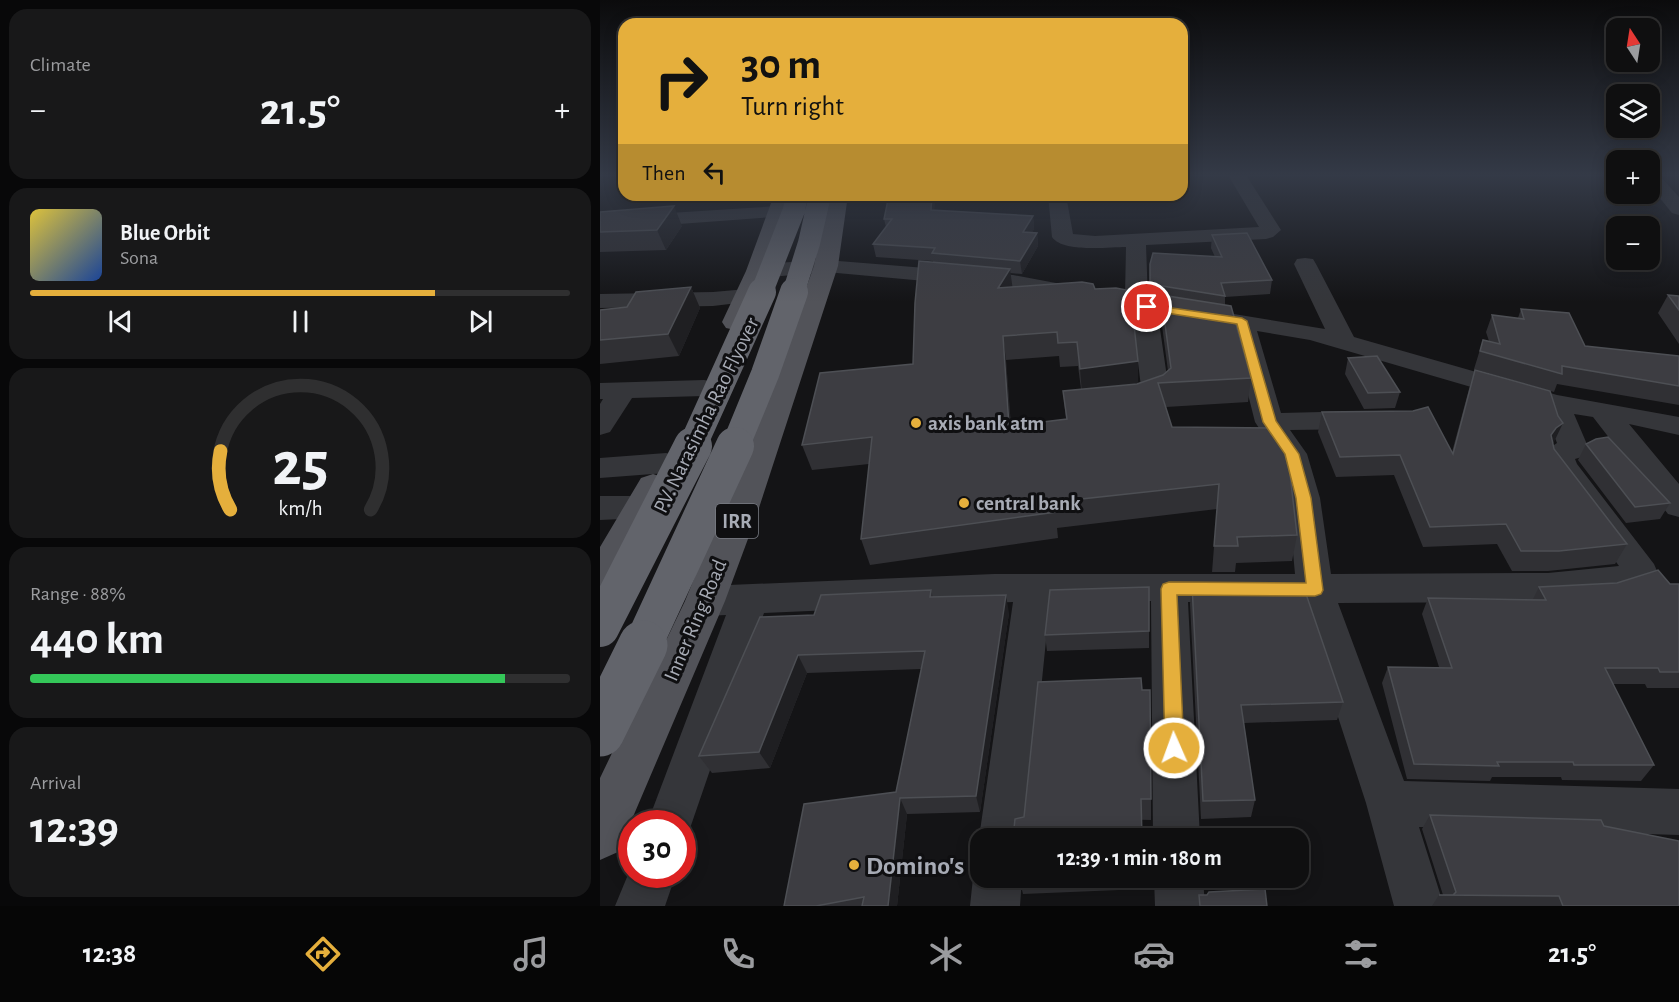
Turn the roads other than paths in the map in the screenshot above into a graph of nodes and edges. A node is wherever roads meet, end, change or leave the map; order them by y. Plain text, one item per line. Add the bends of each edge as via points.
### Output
1 (660, 217) edge
2 (780, 217) edge
3 (791, 217) edge
4 (814, 217) edge
5 (834, 217) edge
6 (1060, 217) edge
7 (1263, 217) edge
8 (623, 222) edge
9 (1136, 240) junction
10 (1305, 264) dead end
11 (826, 266) junction
12 (758, 271) junction
13 (747, 296) junction
14 (600, 301) edge
15 (1142, 306) junction
16 (1242, 321) junction
17 (1344, 342) junction
18 (704, 388) junction
19 (612, 391) edge
20 (1100, 401) edge
21 (1555, 403) junction
22 (1602, 410) junction
23 (1384, 419) edge
24 (1269, 422) junction
25 (600, 426) edge
26 (1679, 426) edge
27 (666, 463) junction
28 (600, 468) edge
29 (1679, 506) edge
30 (642, 507) junction
31 (600, 508) edge
32 (600, 581) edge
33 (1033, 587) junction
34 (1169, 589) junction
35 (1315, 590) junction
36 (750, 599) junction
37 (705, 601) junction
38 (600, 628) edge
39 (600, 732) edge
40 (1389, 803) junction
41 (675, 810) edge
42 (1679, 812) edge
43 (1004, 828) edge
44 (1178, 828) edge
45 (600, 834) edge
46 (647, 888) edge
47 (997, 888) edge
48 (1179, 888) edge
49 (640, 906) edge
50 (994, 906) edge
51 (1180, 906) edge
52 (1419, 906) edge

1 - 8 street
2 - 12 main road
3 - 38 highway, P.V. Narasimha Rao Flyover, bridge via 758,307
4 - 39 highway, P.V. Narasimha Rao Flyover, bridge via 765,376 710,502
5 - 11 main road, Inner Ring Road / IRR
6 - 9 street via 1062,237 1070,240
7 - 9 street via 1271,230 1259,234
9 - 15 street
10 - 17 street
11 - 12 street
11 - 15 street via 1012,282
11 - 37 main road, Inner Ring Road / IRR via 769,434
12 - 13 main road
13 - 14 street
13 - 18 main road
15 - 16 street
15 - 20 street via 1155,391 1145,396
16 - 17 street
16 - 24 street
17 - 21 street
18 - 19 street
18 - 27 main road
19 - 25 street
21 - 22 street
21 - 35 street via 1575,450 1559,456 1562,467 1637,564 1636,575 1611,582 1560,587
22 - 26 street
22 - 29 street
23 - 24 street
24 - 35 street via 1292,454 1304,498
27 - 28 street
27 - 30 main road
30 - 31 street
30 - 32 main road
33 - 34 street
33 - 36 street
33 - 43 street
34 - 35 street
34 - 44 street
35 - 40 street
36 - 37 street
36 - 41 street
37 - 45 main road, Inner Ring Road / IRR
40 - 42 street
40 - 52 street
46 - 49 street
47 - 50 street
48 - 51 street

